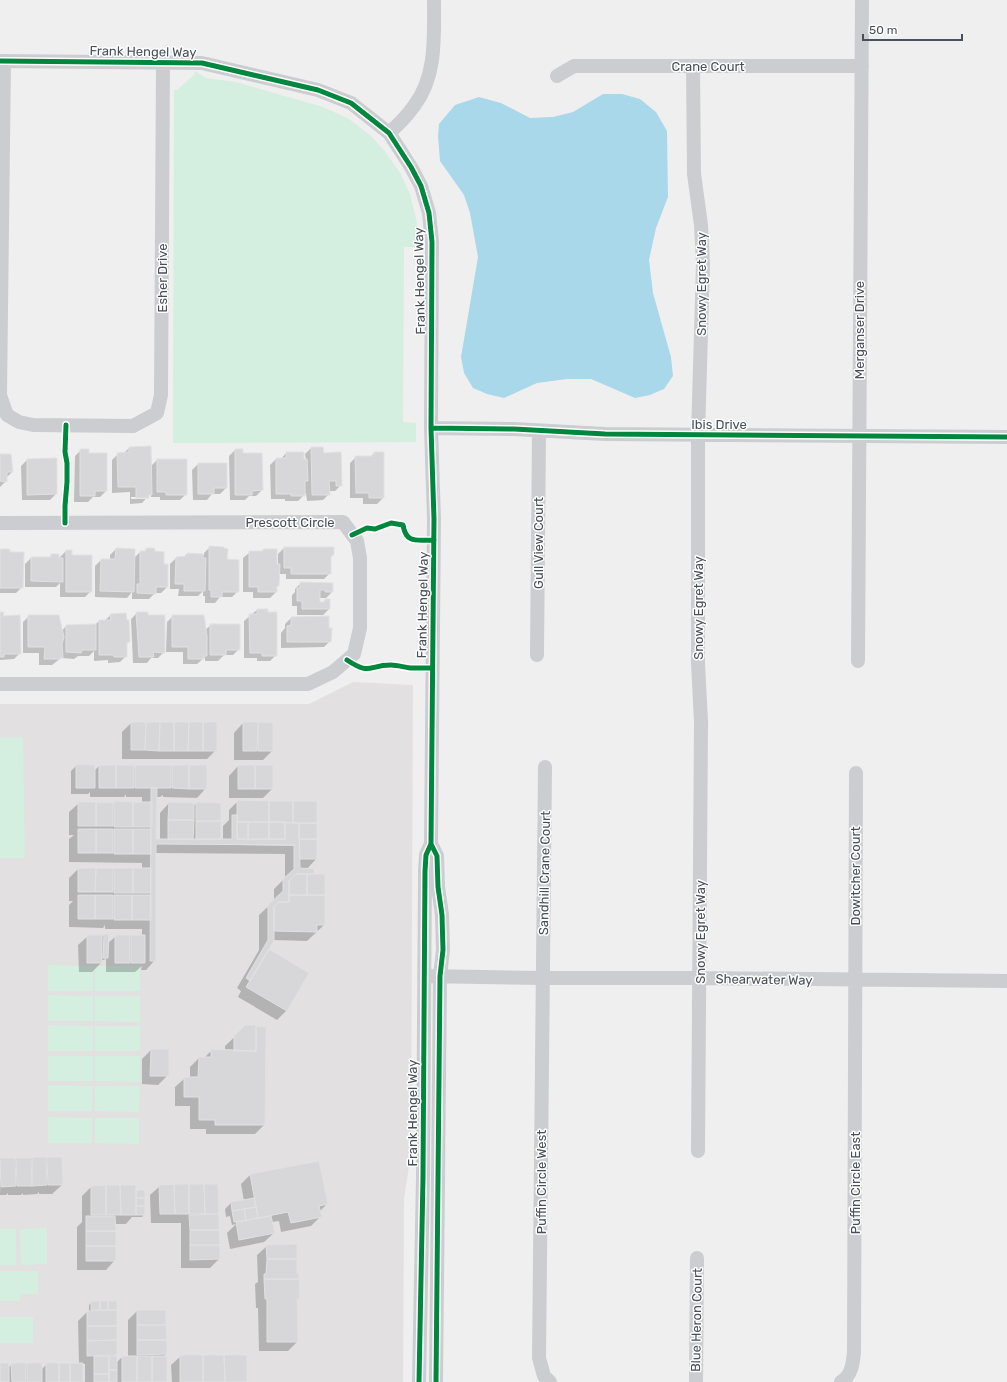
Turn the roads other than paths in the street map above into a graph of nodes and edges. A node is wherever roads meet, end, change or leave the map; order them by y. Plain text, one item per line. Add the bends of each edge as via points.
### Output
1 (434, 0) edge
2 (862, 0) edge
3 (2, 61) edge
4 (163, 62) junction
5 (693, 66) junction
6 (862, 66) junction
7 (557, 76) dead end
8 (389, 133) junction
9 (431, 428) junction
10 (539, 431) junction
11 (698, 435) junction
12 (858, 436) junction
13 (1007, 437) edge
14 (0, 523) edge
15 (537, 655) dead end
16 (858, 661) dead end
17 (0, 684) edge
18 (545, 767) dead end
19 (856, 773) dead end
20 (431, 844) junction
21 (424, 976) junction
22 (440, 976) junction
23 (542, 978) junction
24 (700, 978) junction
25 (855, 980) junction
26 (1007, 981) edge
27 (698, 1151) dead end
28 (697, 1258) dead end
29 (419, 1382) edge
30 (436, 1382) edge
31 (550, 1382) edge
32 (696, 1382) edge
33 (841, 1382) edge

1 - 8 street via 434,48 425,88 415,106
2 - 6 street, Merganser Drive
3 - 4 street, Frank Hengel Way
3 - 4 street, Esher Drive via 0,395 7,415 19,422 33,425 79,426 134,426 157,413 161,395
4 - 8 street, Frank Hengel Way via 202,63 318,90 351,103
5 - 6 street, Crane Court
5 - 7 street, Crane Court via 574,66
5 - 11 street, Snowy Egret Way via 694,174 703,264
6 - 12 street, Merganser Drive
8 - 9 street, Frank Hengel Way via 421,186 428,213 432,258
9 - 10 street, Ibis Drive
9 - 20 street, Frank Hengel Way via 434,519
10 - 11 street, Ibis Drive
10 - 15 street, Gull View Court
11 - 12 street, Ibis Drive
11 - 24 street, Snowy Egret Way
12 - 13 street, Ibis Drive
12 - 16 street, Merganser Drive
14 - 17 street, Prescott Circle via 343,522 357,541 360,558 360,628 354,654 333,672 308,684
18 - 23 street, Sandhill Crane Court
19 - 25 street, Dowitcher Court
20 - 21 street, Frank Hengel Way via 426,855
20 - 22 street, Frank Hengel Way via 437,856 442,915 443,950
21 - 22 street, Shearwater Way
21 - 29 street, Frank Hengel Way
22 - 23 street, Shearwater Way
22 - 30 street, Frank Hengel Way
23 - 24 street, Shearwater Way
23 - 31 street, Puffin Circle West via 539,1358 544,1376
24 - 25 street, Shearwater Way
24 - 27 street, Snowy Egret Way
25 - 26 street, Shearwater Way
25 - 33 street, Puffin Circle East via 854,1352 852,1367
28 - 32 street, Blue Heron Court

